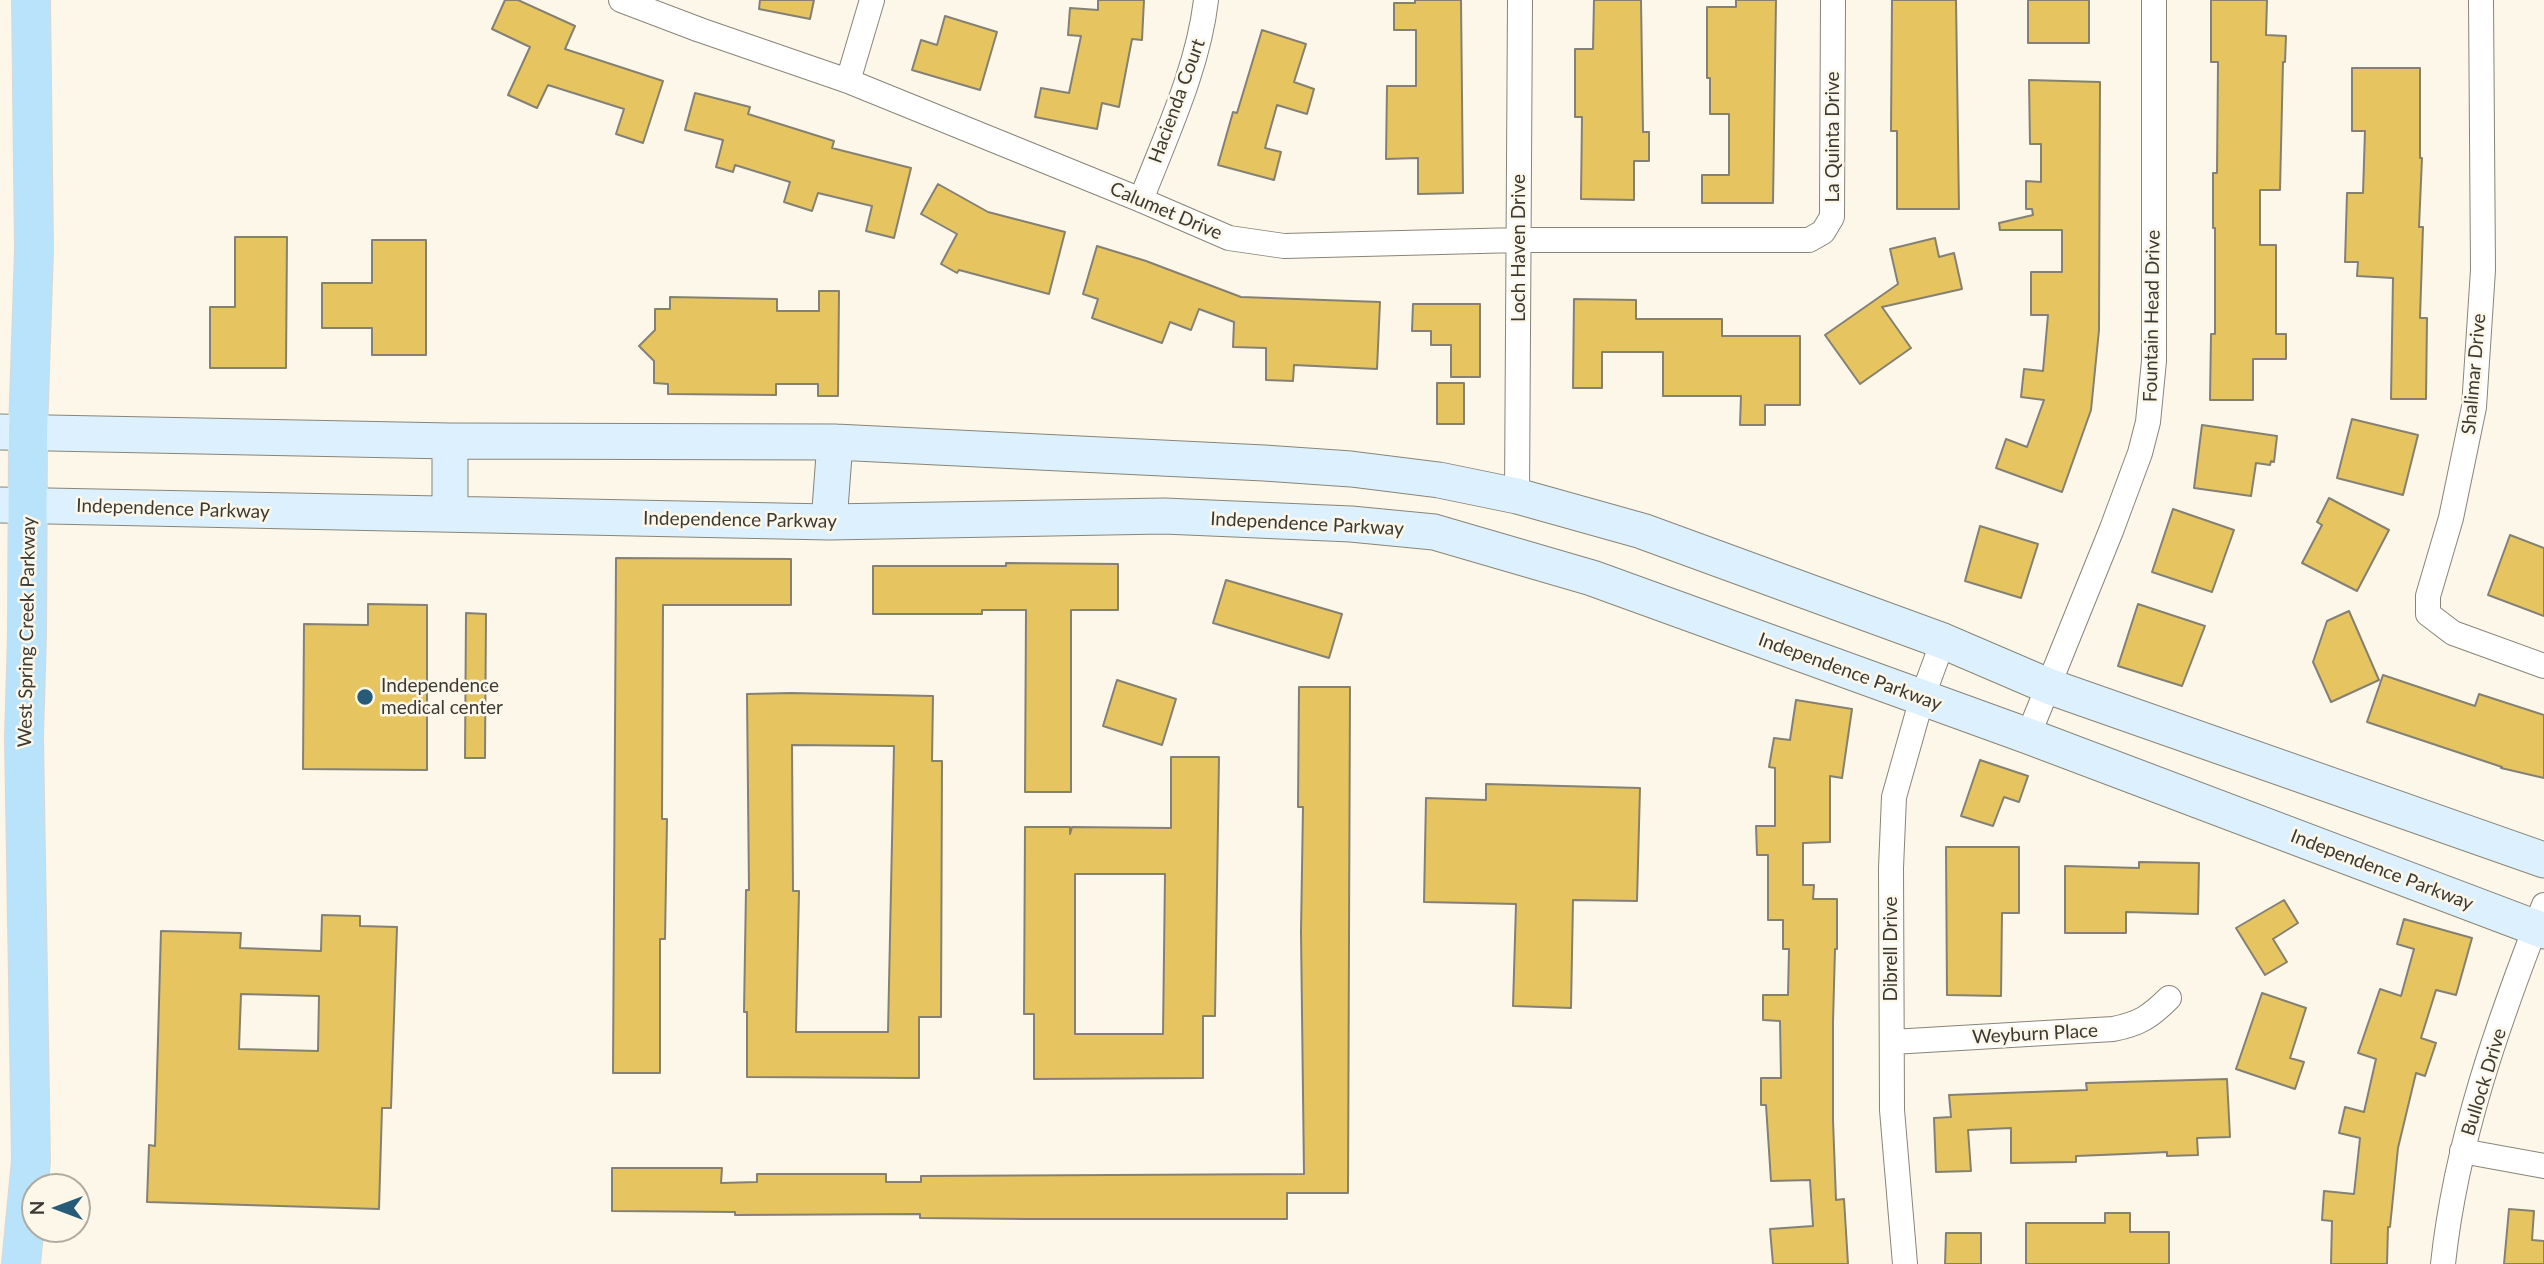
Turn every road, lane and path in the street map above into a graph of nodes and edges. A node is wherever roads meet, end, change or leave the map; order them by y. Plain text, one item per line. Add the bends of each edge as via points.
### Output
1 (32, 0) edge
2 (621, 0) edge
3 (872, 0) edge
4 (1206, 0) edge
5 (1520, 0) edge
6 (1833, 0) edge
7 (2154, 0) edge
8 (2481, 0) edge
9 (848, 80) junction
10 (1141, 200) junction
11 (1519, 240) junction
12 (1786, 240) joint
13 (14, 432) edge
14 (450, 441) junction
15 (835, 442) junction
16 (1517, 496) junction
17 (15, 505) edge
18 (450, 513) junction
19 (829, 522) junction
20 (1511, 554) junction
21 (1943, 642) junction
22 (2544, 666) edge
23 (2049, 687) junction
24 (1922, 698) junction
25 (2028, 736) junction
26 (2544, 860) edge
27 (2541, 921) edge
28 (2169, 998) dead end
29 (1892, 1042) junction
30 (2462, 1151) junction
31 (2544, 1166) edge
32 (21, 1264) edge
33 (1905, 1264) edge
34 (2443, 1264) edge

1 - 13 main road, West Spring Creek Parkway via 34,249
2 - 9 street, Calumet Drive
3 - 9 street
4 - 10 street, Hacienda Court via 1189,73
5 - 11 street, Loch Haven Drive
6 - 12 street, La Quinta Drive via 1832,216 1819,236
7 - 23 street, Fountain Head Drive via 2154,360 2148,422
8 - 22 street, Shalimar Drive via 2483,270 2474,407 2451,518 2428,596 2428,614 2453,633
9 - 10 street, Calumet Drive
10 - 11 street, Calumet Drive via 1229,238 1284,246
11 - 12 street, Calumet Drive
11 - 16 street, Loch Haven Drive
13 - 14 main road
13 - 17 main road, West Spring Creek Parkway
14 - 15 main road
14 - 18 main road
15 - 16 main road via 1351,469
15 - 19 main road
16 - 20 main road
16 - 21 main road via 1642,531
17 - 18 main road, Independence Parkway
17 - 32 main road, West Spring Creek Parkway via 31,1161
18 - 19 main road, Independence Parkway
19 - 20 main road, Independence Parkway via 1164,516 1352,523 1434,532
20 - 24 main road, Independence Parkway via 1592,578
21 - 23 main road
21 - 24 street, Dibrell Drive
23 - 25 street, Fountain Head Drive
23 - 26 main road
24 - 25 main road, Independence Parkway
24 - 29 street, Dibrell Drive via 1894,797
25 - 27 main road, Independence Parkway
27 - 30 street, Bullock Drive
28 - 29 street, Weyburn Place via 2136,1024 2113,1029
29 - 33 street, Dibrell Drive via 1892,1110
30 - 31 street
30 - 34 street, Bullock Drive

